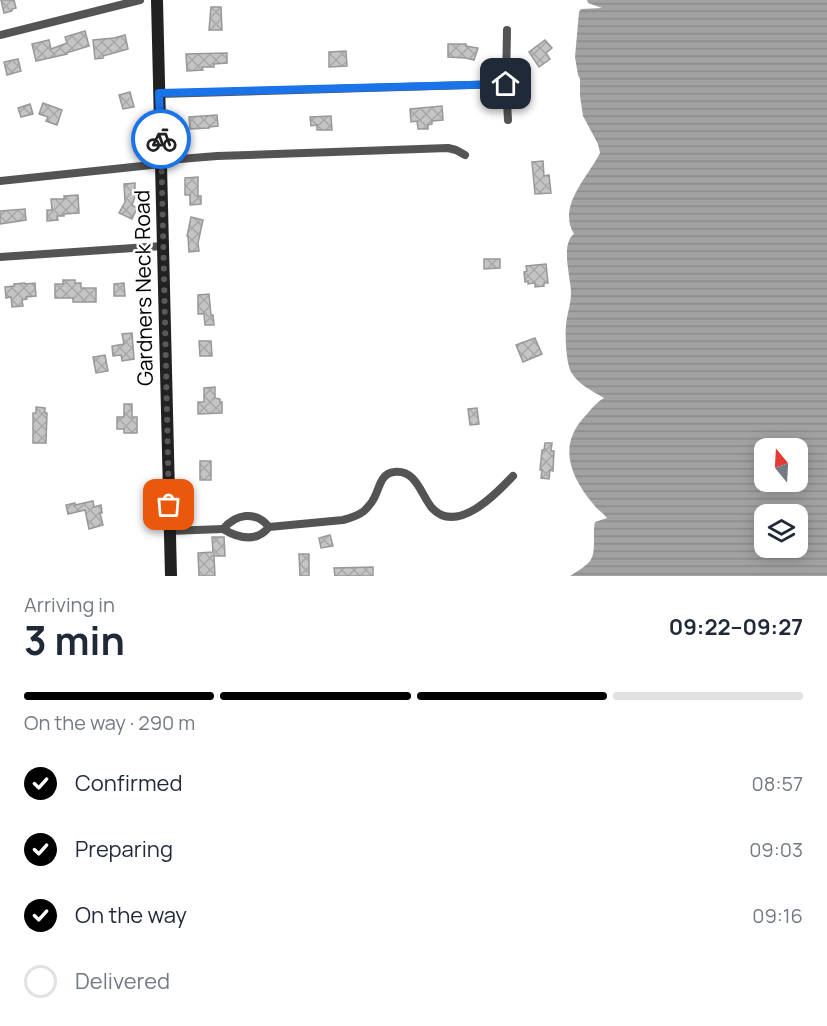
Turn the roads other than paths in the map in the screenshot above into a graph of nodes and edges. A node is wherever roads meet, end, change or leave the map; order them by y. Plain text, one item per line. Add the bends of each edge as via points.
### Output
1 (140, 0) edge
2 (157, 0) edge
3 (507, 30) dead end
4 (0, 35) edge
5 (506, 84) junction
6 (159, 93) junction
7 (508, 120) dead end
8 (465, 155) dead end
9 (161, 164) junction
10 (0, 181) edge
11 (163, 246) junction
12 (0, 257) edge
13 (513, 476) dead end
14 (269, 527) junction
15 (223, 529) junction
16 (170, 531) junction
17 (171, 576) edge

1 - 4 street
2 - 6 street, Gardners Neck Road
3 - 5 street
5 - 6 street
5 - 7 street
6 - 9 street, Gardners Neck Road
8 - 9 street via 448,148 413,149 218,156
9 - 10 street
9 - 11 street, Gardners Neck Road
11 - 12 street
11 - 16 street, Gardners Neck Road
13 - 14 street via 483,504 455,517 437,513 414,479 395,471 384,478 366,509 354,517
14 - 15 street via 251,537 235,536
14 - 15 street via 248,516 230,521
15 - 16 street
16 - 17 street, Gardners Neck Road

